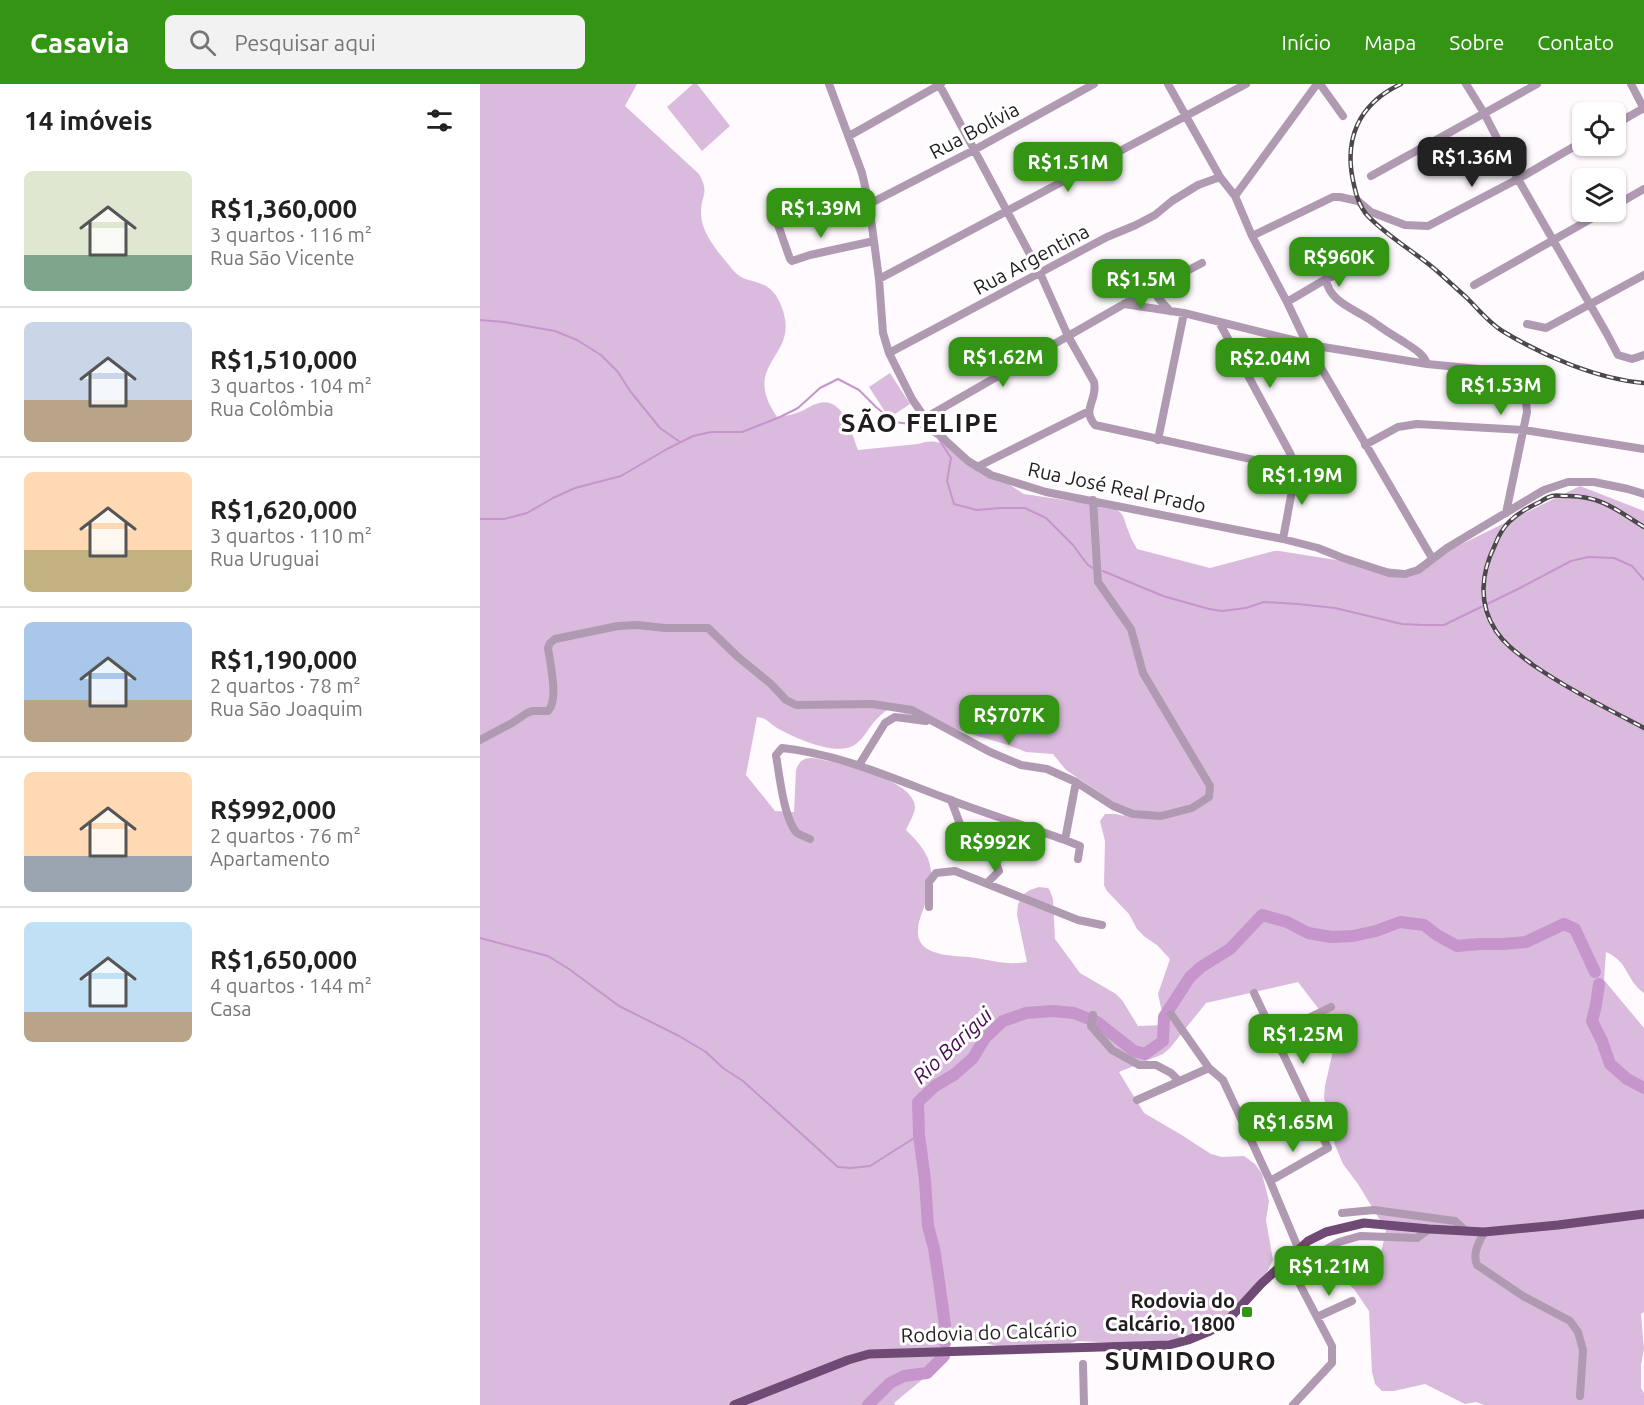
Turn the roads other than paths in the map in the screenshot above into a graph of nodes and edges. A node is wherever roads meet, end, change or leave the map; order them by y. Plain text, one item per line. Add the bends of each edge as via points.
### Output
1 (829, 84) edge
2 (940, 84) edge
3 (1094, 84) edge
4 (1168, 84) edge
5 (1246, 84) edge
6 (1318, 84) edge
7 (1466, 84) edge
8 (1537, 84) edge
9 (1631, 84) edge
10 (1644, 108) edge
11 (1484, 112) junction
12 (1186, 115) junction
13 (1343, 116) dead end
14 (1626, 118) edge
15 (849, 136) junction
16 (1572, 148) edge
17 (974, 150) junction
18 (1371, 176) dead end
19 (1220, 177) junction
20 (1518, 179) junction
21 (1644, 189) edge
22 (1235, 196) junction
23 (1626, 199) edge
24 (869, 204) junction
25 (1006, 211) junction
26 (777, 222) dead end
27 (1586, 222) edge
28 (1252, 236) junction
29 (1553, 240) junction
30 (874, 241) junction
31 (1384, 257) dead end
32 (1202, 263) dead end
33 (1040, 273) junction
34 (1644, 275) edge
35 (879, 279) junction
36 (1326, 279) junction
37 (1474, 285) dead end
38 (1156, 288) junction
39 (1287, 302) junction
40 (1124, 304) junction
41 (1591, 305) junction
42 (1170, 311) junction
43 (1184, 313) junction
44 (1219, 322) junction
45 (1527, 324) dead end
46 (1068, 336) junction
47 (1306, 342) junction
48 (890, 353) junction
49 (1644, 355) edge
50 (1426, 364) junction
51 (1089, 411) junction
52 (925, 418) junction
53 (1524, 430) junction
54 (1158, 440) junction
55 (1365, 445) junction
56 (1644, 449) edge
57 (977, 467) junction
58 (1296, 469) junction
59 (1644, 494) edge
60 (1094, 500) junction
61 (1506, 513) junction
62 (1283, 539) junction
63 (1432, 558) junction
64 (934, 722) junction
65 (480, 740) edge
66 (859, 765) junction
67 (1076, 782) junction
68 (951, 800) junction
69 (810, 839) dead end
70 (1065, 840) junction
71 (1078, 859) dead end
72 (987, 883) junction
73 (929, 906) dead end
74 (1102, 925) dead end
75 (1254, 993) dead end
76 (1331, 1007) dead end
77 (1171, 1014) dead end
78 (1093, 1015) dead end
79 (1274, 1035) junction
80 (1209, 1068) junction
81 (1179, 1081) junction
82 (1137, 1100) dead end
83 (1270, 1180) junction
84 (1342, 1213) dead end
85 (1644, 1214) edge
86 (1429, 1229) junction
87 (1466, 1231) junction
88 (1484, 1232) junction
89 (1299, 1250) junction
90 (1352, 1301) dead end
91 (1317, 1317) junction
92 (1083, 1364) dead end
93 (1580, 1396) dead end
94 (734, 1405) edge
95 (1084, 1405) edge
96 (1293, 1405) edge

1 - 15 street, Rua José Real Prado
2 - 15 street
2 - 17 street
3 - 17 street, Rua Bolívia
4 - 12 street
5 - 12 street
6 - 13 street
6 - 22 street
7 - 11 street
8 - 11 street
9 - 10 street
10 - 14 street
11 - 18 street
11 - 20 street
12 - 19 street
12 - 25 street
15 - 24 street, Rua José Real Prado
16 - 20 street
17 - 24 street, Rua Bolívia
17 - 25 street
19 - 22 street
19 - 33 street, Rua Argentina
20 - 28 street via 1428,226 1405,225 1371,212 1358,201 1333,197
20 - 29 street
21 - 23 street
22 - 28 street
24 - 30 street, Rua José Real Prado
25 - 33 street
25 - 35 street
26 - 30 street via 792,261
27 - 29 street
28 - 39 street
29 - 37 street
29 - 41 street
30 - 35 street, Rua José Real Prado
31 - 36 street
32 - 38 street
33 - 46 street
33 - 48 street, Rua Argentina
34 - 41 street
35 - 48 street, Rua José Real Prado via 883,333
36 - 39 street
36 - 50 street via 1343,305 1414,349
38 - 40 street
38 - 42 street via 1158,298
39 - 47 street
40 - 42 street
40 - 46 street
41 - 45 street via 1546,328
41 - 49 street via 1618,355 1632,359
42 - 43 street
43 - 44 street
43 - 54 street
44 - 47 street
44 - 58 street
46 - 51 street via 1094,382
46 - 52 street
47 - 50 street
47 - 55 street
48 - 52 street, Rua José Real Prado
50 - 53 street via 1510,372 1522,381 1525,389
51 - 54 street via 1095,425
51 - 57 street
52 - 57 street, Rua José Real Prado
53 - 55 street via 1417,424 1398,427
53 - 56 street
53 - 61 street
54 - 58 street
55 - 63 street
57 - 60 street, Rua José Real Prado via 1046,492
58 - 62 street
59 - 61 street, Rua José Real Prado via 1594,482 1568,482 1544,490
60 - 62 street, Rua José Real Prado
60 - 67 street via 1098,582 1131,629 1143,673 1210,786 1209,797 1192,808 1161,816 1133,814
61 - 63 street, Rua José Real Prado
62 - 63 street, Rua José Real Prado via 1389,573 1418,570
64 - 65 street via 912,710 872,704 796,705 708,628 637,625 555,639 548,648 552,708 527,713
64 - 66 street via 895,717 885,723
64 - 67 street via 1021,765 1047,769
66 - 68 street
66 - 69 street via 806,750 782,748 776,755 782,796 791,821 797,833
67 - 70 street
68 - 70 street
68 - 72 street via 970,839 980,851 994,858 999,871
70 - 71 street via 1080,846
72 - 73 street via 955,871 936,873 929,882
72 - 74 street via 1078,920
75 - 79 street
76 - 79 street
77 - 80 street
78 - 81 street via 1091,1026 1112,1050 1139,1065 1156,1065
79 - 83 street via 1328,1148
80 - 81 street
80 - 83 street via 1223,1080
81 - 82 street
83 - 89 street
84 - 87 street via 1374,1210 1455,1221
85 - 88 main road, Rodovia do Calcário
86 - 87 main road, Rodovia do Calcário
86 - 89 main road, Rodovia do Calcário via 1364,1223 1326,1232
86 - 91 street via 1416,1238 1360,1236 1318,1254 1298,1271 1297,1279
87 - 88 main road, Rodovia do Calcário
88 - 93 street via 1475,1253 1477,1265 1570,1321 1578,1332 1583,1350
89 - 94 main road, Rodovia do Calcário via 1229,1319 1188,1340 1169,1345 869,1354
90 - 91 street
91 - 96 street via 1332,1346 1332,1363
92 - 95 street

